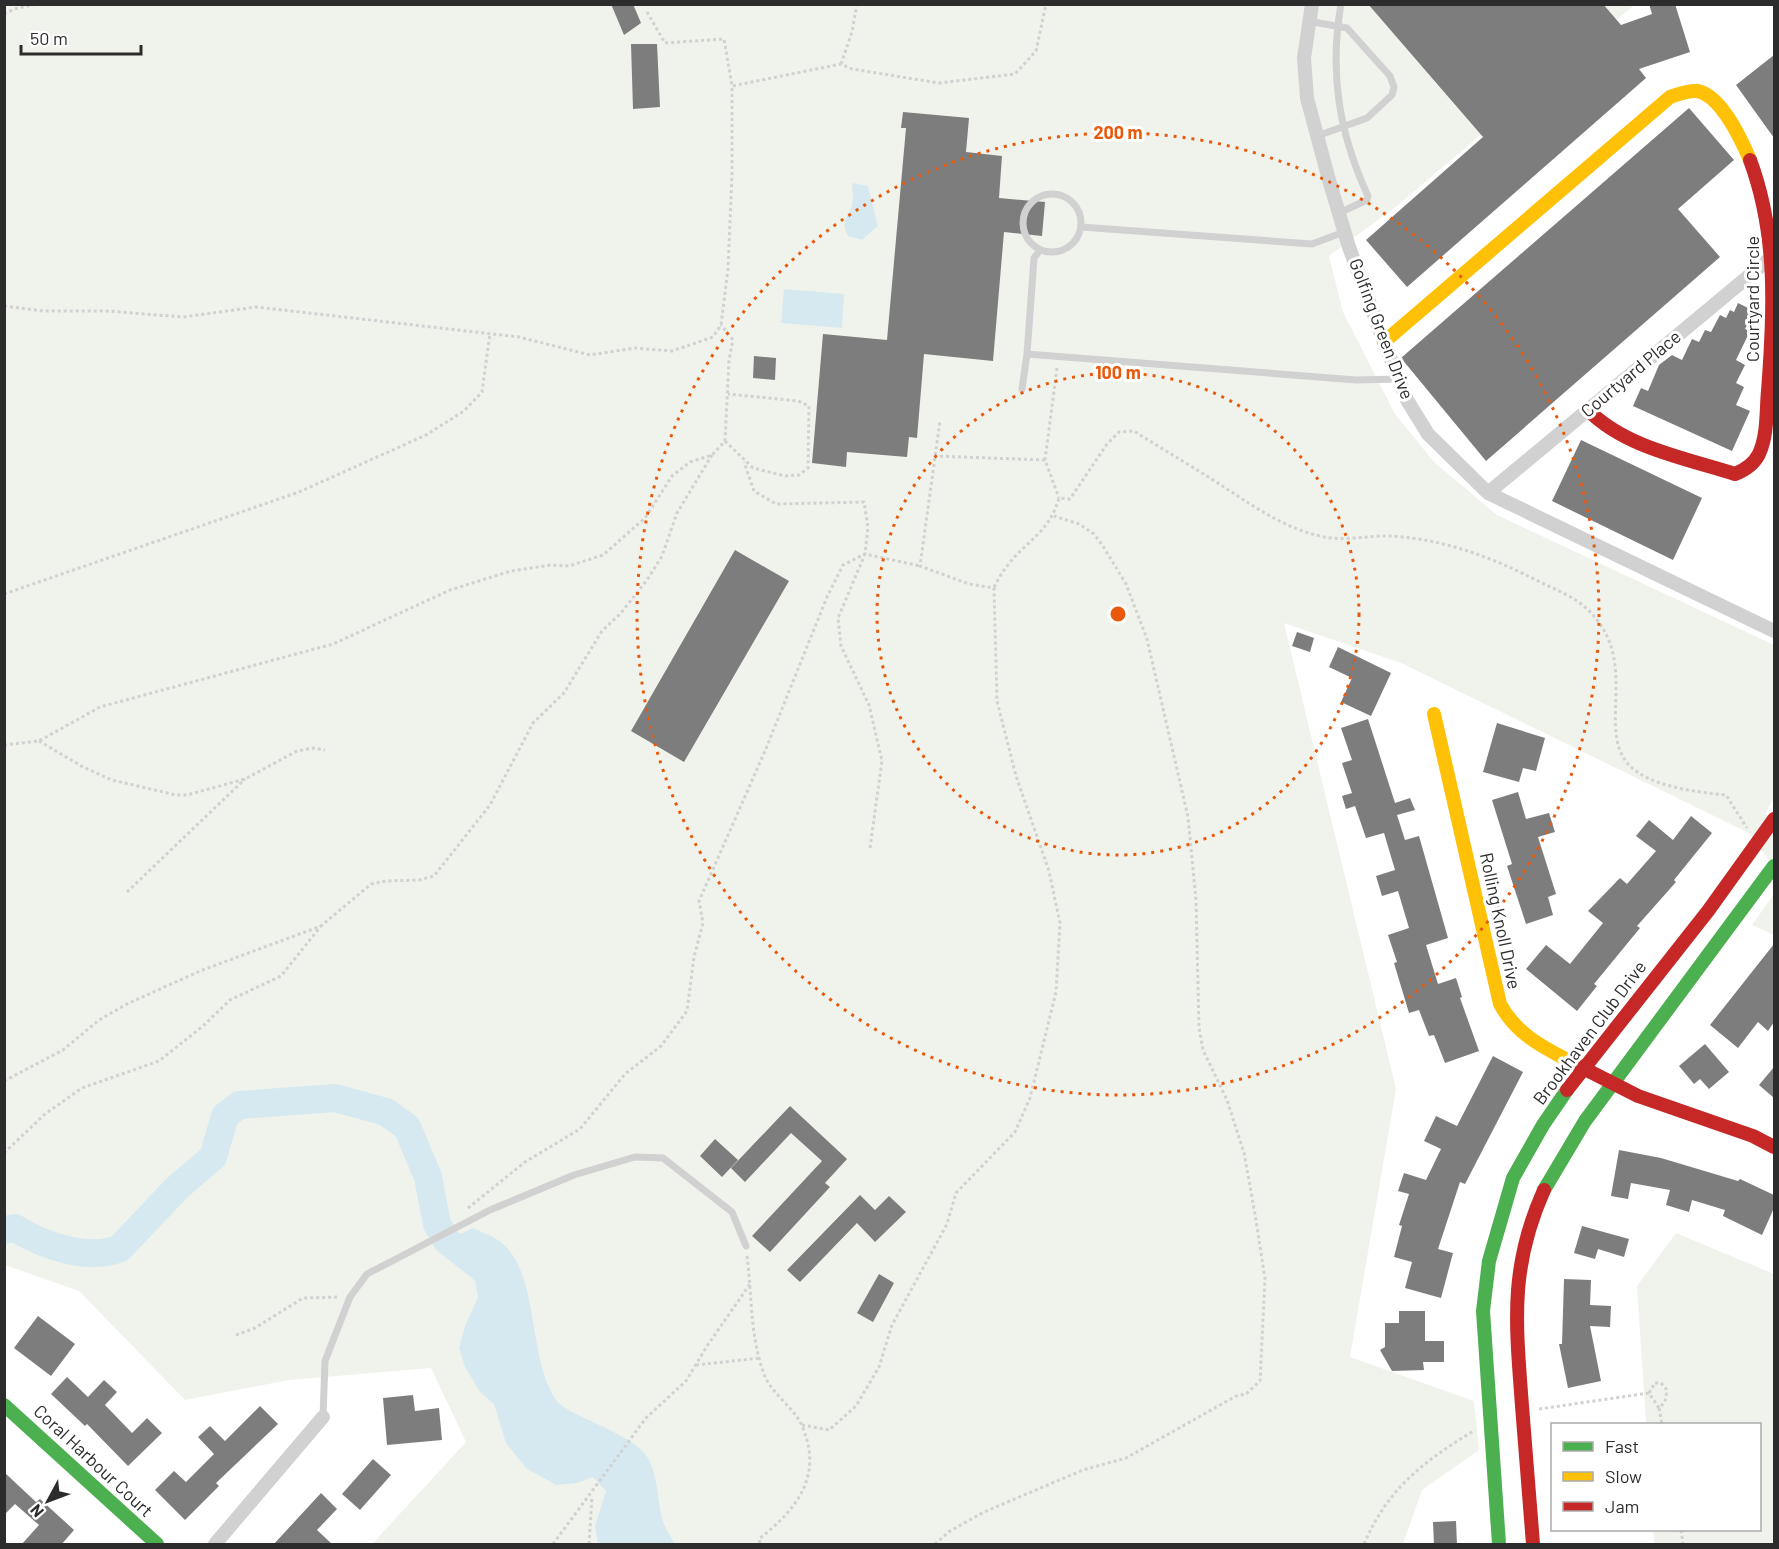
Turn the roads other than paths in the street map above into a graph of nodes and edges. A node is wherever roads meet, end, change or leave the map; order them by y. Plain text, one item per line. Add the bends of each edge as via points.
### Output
1 (1312, 4) edge
2 (1341, 4) edge
3 (1308, 21) junction
4 (1337, 26) junction
5 (1344, 127) junction
6 (1317, 136) junction
7 (1339, 213) junction
8 (1080, 227) junction
9 (1344, 232) junction
10 (1040, 250) junction
11 (1774, 255) edge
12 (1384, 342) junction
13 (1027, 354) junction
14 (1398, 379) junction
15 (1022, 389) dead end
16 (1588, 410) junction
17 (1488, 493) junction
18 (1774, 631) edge
19 (1434, 714) dead end
20 (1774, 819) edge
21 (1774, 866) edge
22 (1582, 1068) junction
23 (1612, 1085) junction
24 (1774, 1147) edge
25 (746, 1245) road end
26 (1504, 1392) junction
27 (4, 1405) edge
28 (323, 1418) joint
29 (157, 1545) edge
30 (215, 1545) edge
31 (1499, 1545) edge
32 (1533, 1545) edge

1 - 3 street, Golfing Green Drive
2 - 4 lane
3 - 4 lane
3 - 6 street, Golfing Green Drive via 1304,58 1307,98
4 - 5 lane via 1337,95
4 - 5 lane via 1347,28 1390,76 1394,87 1392,95 1367,118
5 - 6 lane
5 - 7 lane via 1368,196
6 - 7 street, Golfing Green Drive
7 - 9 street, Golfing Green Drive
8 - 9 lane via 1312,244
8 - 10 lane via 1066,249
8 - 10 lane via 1070,200 1041,196 1033,201 1023,219 1027,238
9 - 12 street, Golfing Green Drive
10 - 13 lane via 1034,258
11 - 12 street, Courtyard Circle via 1772,230 1752,156 1723,110 1704,92 1689,89 1670,98
11 - 16 street, Courtyard Place
11 - 16 street, Courtyard Circle via 1773,346 1763,441 1760,452 1743,471 1735,474 1627,439 1604,426
12 - 14 street, Golfing Green Drive
13 - 14 lane via 1356,380
13 - 15 lane
14 - 17 street, Golfing Green Drive via 1428,434
16 - 17 street, Courtyard Place
17 - 18 street, Golfing Green Drive
19 - 22 street, Rolling Knoll Drive via 1500,1004 1510,1022 1533,1042
20 - 22 street, Brookhaven Club Drive via 1708,911
21 - 23 street, Brookhaven Club Drive
22 - 23 street, Rolling Knoll Drive
22 - 26 street, Brookhaven Club Drive via 1513,1178 1498,1222 1483,1311
23 - 24 street, Rolling Knoll Drive
23 - 26 street, Brookhaven Club Drive via 1559,1160 1523,1238
25 - 28 lane via 732,1212 663,1158 634,1157 574,1175 467,1222 367,1274 350,1297 325,1361
26 - 31 street, Brookhaven Club Drive via 1490,1421
26 - 32 street, Brookhaven Club Drive via 1522,1412
27 - 29 street, Coral Harbour Court
28 - 30 street

